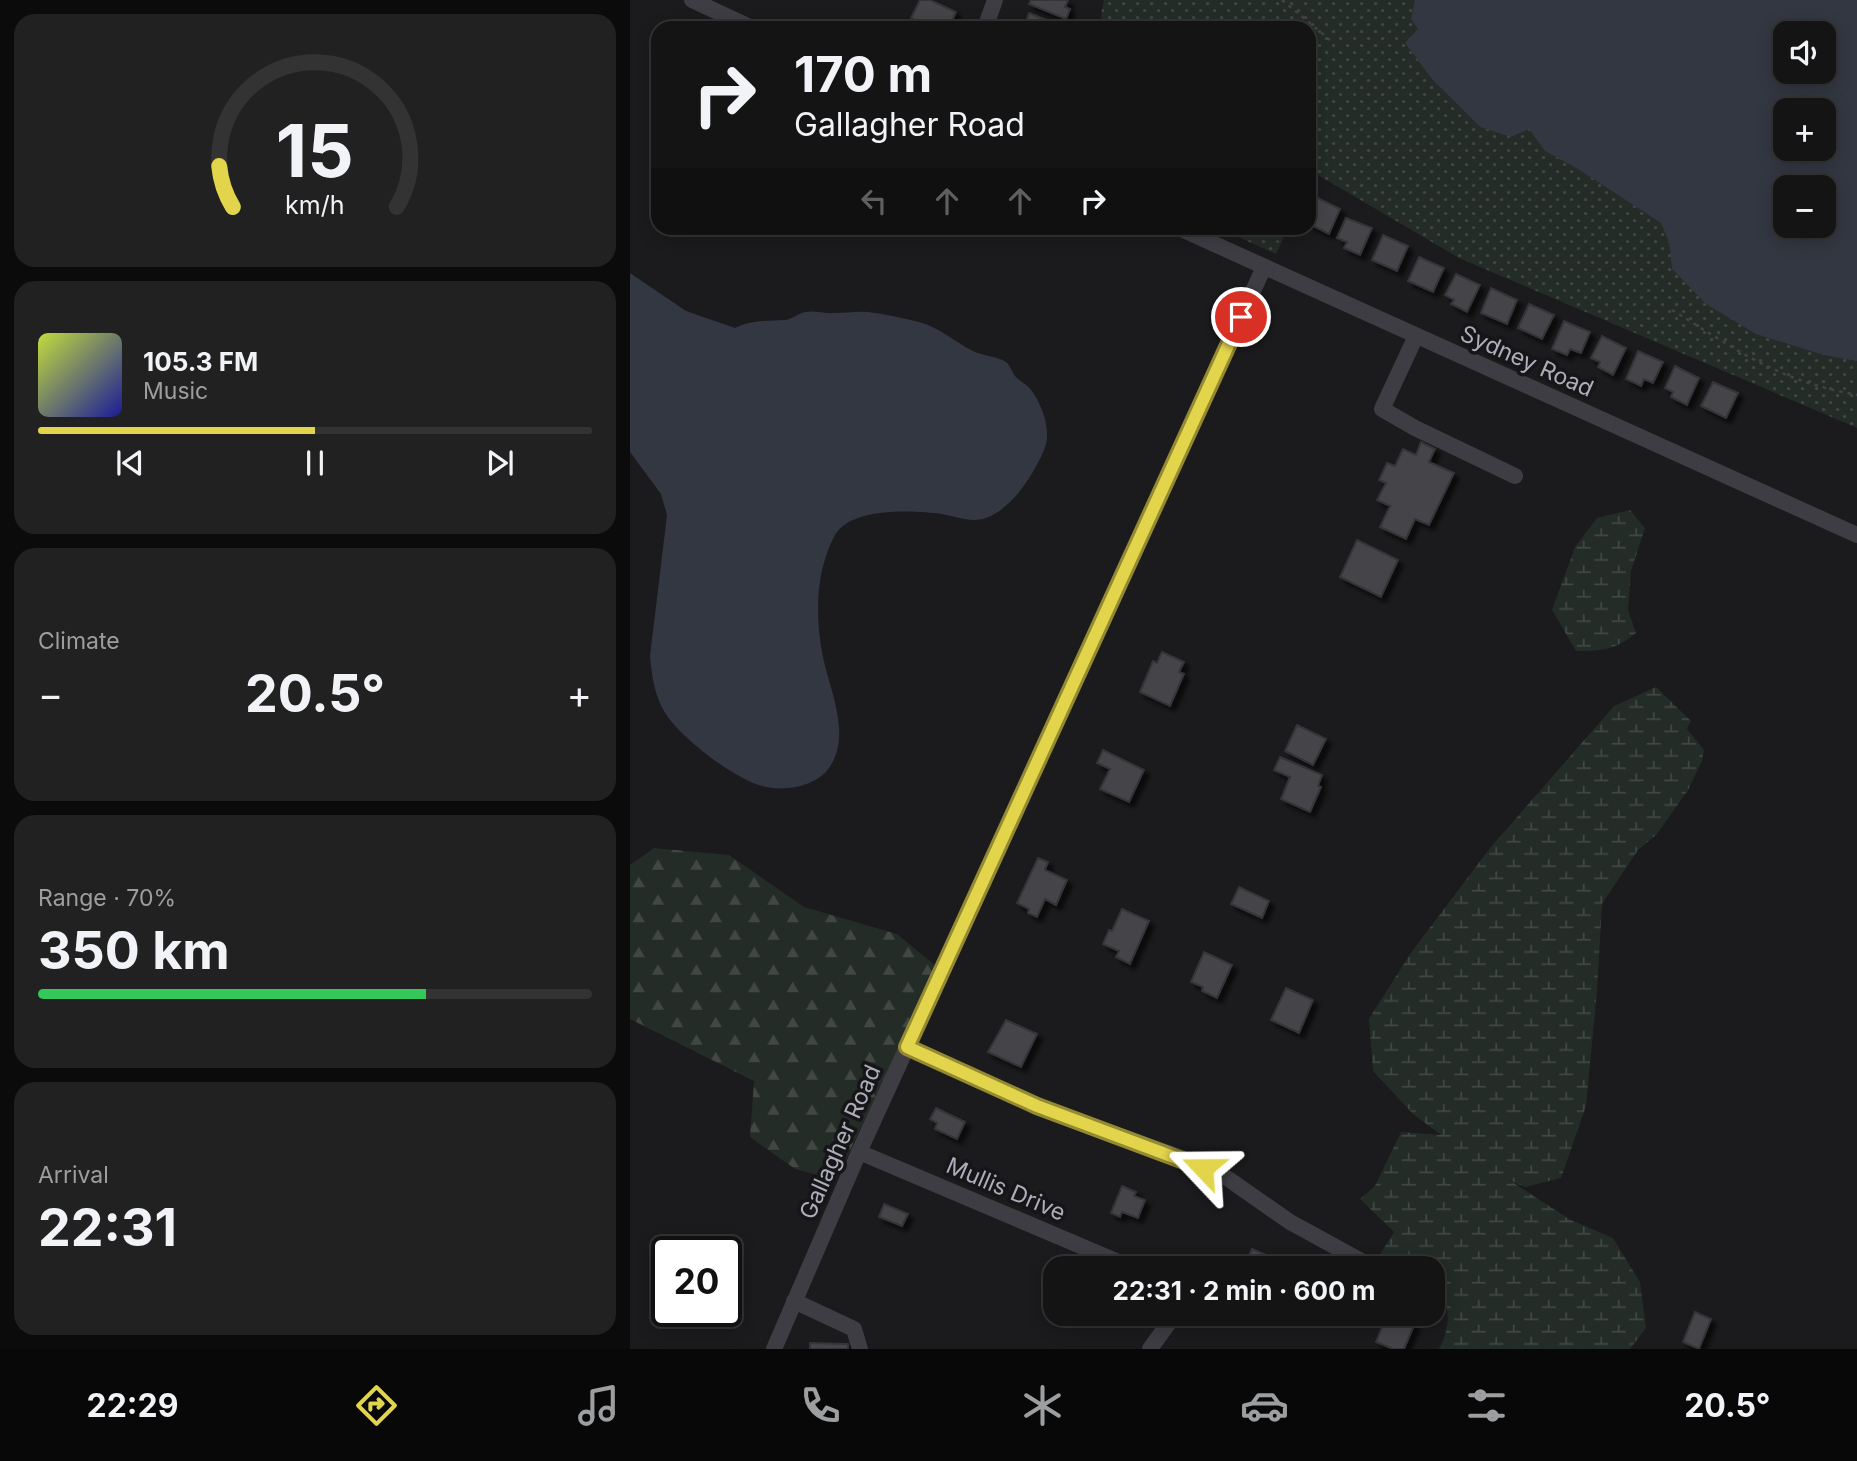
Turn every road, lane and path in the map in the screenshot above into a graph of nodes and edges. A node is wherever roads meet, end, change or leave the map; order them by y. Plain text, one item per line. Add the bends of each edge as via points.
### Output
1 (692, 0) edge
2 (995, 0) edge
3 (1282, 0) edge
4 (737, 21) edge
5 (988, 21) edge
6 (1308, 21) edge
7 (1316, 28) edge
8 (1331, 40) dead end
9 (1194, 235) edge
10 (1264, 267) junction
11 (1672, 310) dead end
12 (1416, 336) junction
13 (1857, 395) edge
14 (1515, 476) dead end
15 (1857, 535) edge
16 (907, 1047) junction
17 (859, 1152) junction
18 (1104, 1256) edge
19 (1350, 1256) edge
20 (794, 1301) junction
21 (1166, 1326) edge
22 (774, 1349) edge
23 (860, 1349) edge
24 (1150, 1349) edge

1 - 4 street
2 - 5 street
3 - 6 path
7 - 8 path
9 - 10 street, Sydney Road
10 - 12 street, Sydney Road
10 - 16 street, Gallagher Road
11 - 13 path via 1780,373
12 - 14 street via 1382,410
12 - 15 street, Sydney Road
16 - 17 street, Gallagher Road
16 - 19 street via 1037,1106 1227,1178
17 - 18 street, Mullis Drive
17 - 20 street, Gallagher Road
20 - 22 street, Gallagher Road
20 - 23 street via 854,1329
21 - 24 street

